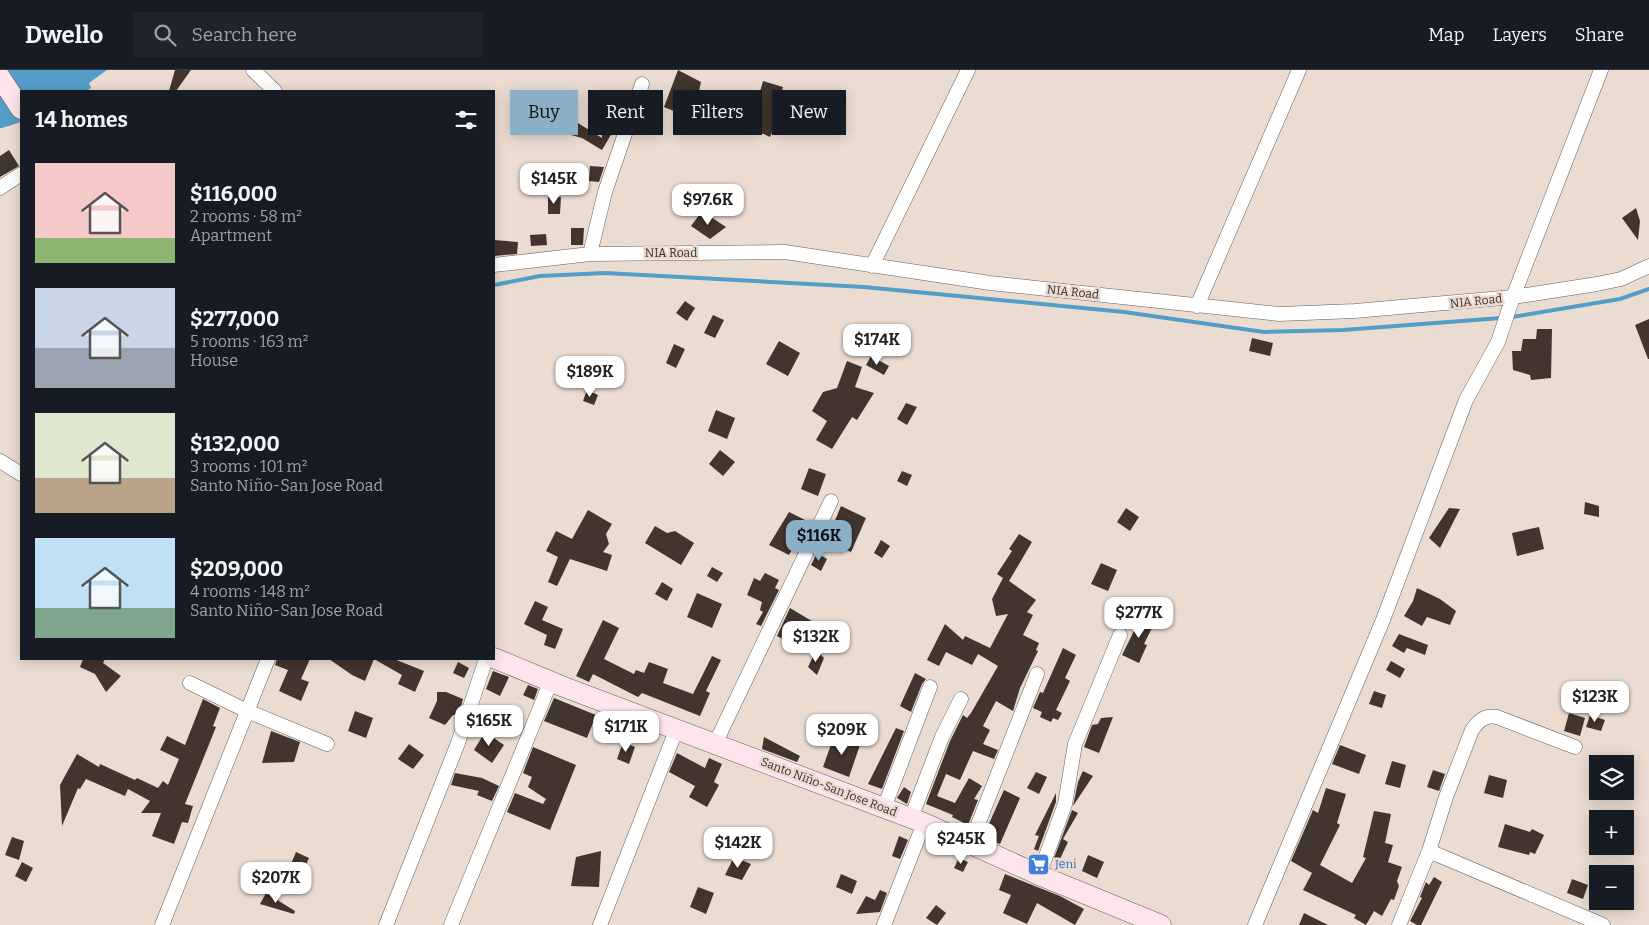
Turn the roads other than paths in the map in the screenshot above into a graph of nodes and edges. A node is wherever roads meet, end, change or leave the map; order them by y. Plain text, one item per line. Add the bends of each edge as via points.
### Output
1 (253, 70) edge
2 (968, 70) edge
3 (1299, 70) edge
4 (1601, 70) edge
5 (0, 77) edge
6 (642, 84) dead end
7 (274, 90) edge
8 (20, 107) edge
9 (20, 175) edge
10 (0, 188) edge
11 (590, 254) junction
12 (495, 265) edge
13 (872, 266) junction
14 (1649, 266) edge
15 (1513, 297) junction
16 (1197, 306) junction
17 (0, 461) edge
18 (20, 473) edge
19 (831, 501) dead end
20 (1120, 635) dead end
21 (495, 658) edge
22 (268, 660) edge
23 (486, 660) edge
24 (1037, 674) dead end
25 (551, 681) junction
26 (190, 683) dead end
27 (930, 688) dead end
28 (961, 699) dead end
29 (247, 711) junction
30 (677, 728) junction
31 (327, 744) dead end
32 (715, 744) junction
33 (1574, 747) dead end
34 (884, 808) junction
35 (918, 821) junction
36 (970, 845) junction
37 (1429, 851) junction
38 (1039, 875) junction
39 (162, 925) edge
40 (386, 925) edge
41 (451, 925) edge
42 (600, 925) edge
43 (884, 925) edge
44 (1161, 925) edge
45 (1255, 925) edge
46 (1398, 925) edge
47 (1603, 925) edge

1 - 7 street
2 - 13 street
3 - 16 street
4 - 15 street
5 - 8 main road
6 - 11 street via 605,192
9 - 10 street
11 - 12 street, NIA Road
11 - 13 street, NIA Road via 785,252
13 - 16 street, NIA Road
14 - 15 street, NIA Road via 1613,281
15 - 16 street, NIA Road via 1310,314 1249,313
15 - 45 street via 1492,355 1466,400 1383,620
17 - 18 street
19 - 32 street
20 - 38 street via 1075,744 1065,804
21 - 25 main road, Santo Niño-San Jose Road
22 - 29 street
23 - 40 street via 458,743
24 - 36 street
25 - 30 main road, Santo Niño-San Jose Road
25 - 41 street
26 - 29 street
27 - 34 street
28 - 35 street via 942,738
29 - 31 street
29 - 39 street
30 - 32 main road, Santo Niño-San Jose Road
30 - 42 street
32 - 34 main road, Santo Niño-San Jose Road
33 - 37 street via 1497,718 1488,716 1478,722 1446,797
34 - 35 main road, Santo Niño-San Jose Road
35 - 36 main road, Santo Niño-San Jose Road
35 - 43 street
36 - 38 main road, Santo Niño-San Jose Road
37 - 46 street
37 - 47 street
38 - 44 main road, Santo Niño-San Jose Road

